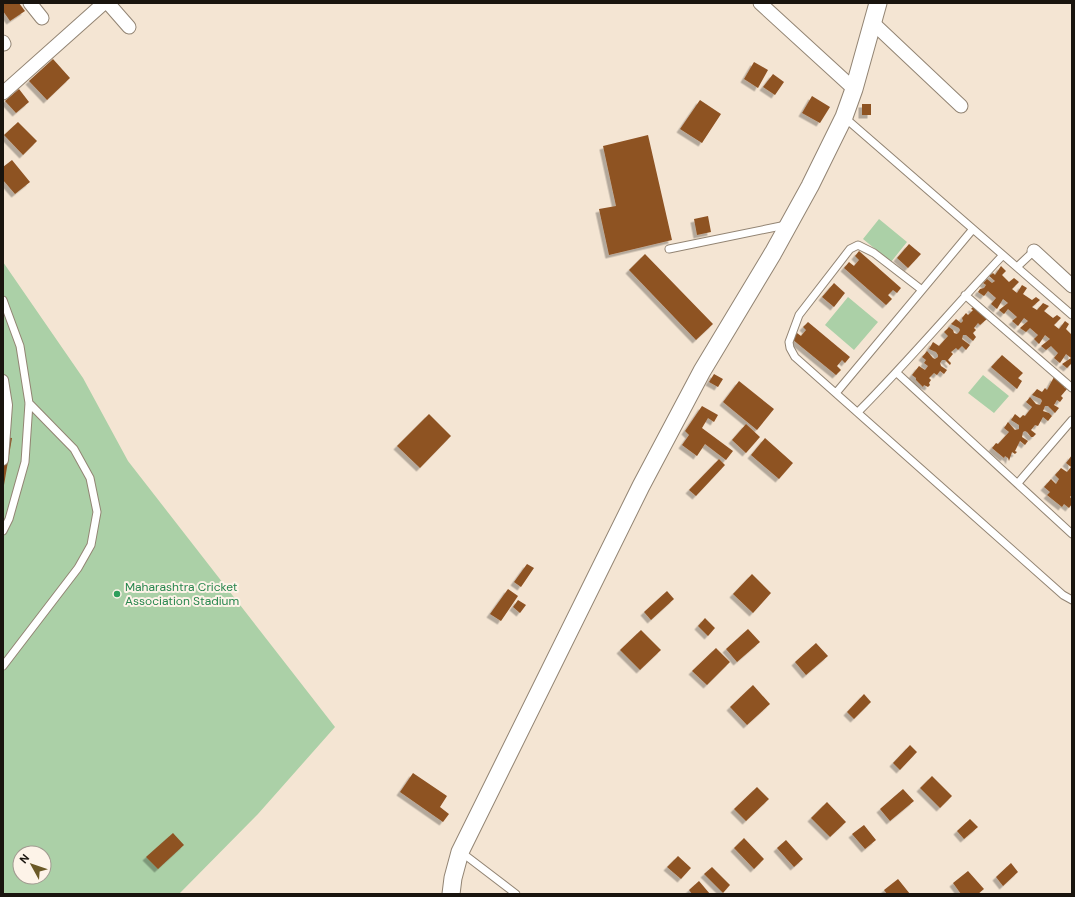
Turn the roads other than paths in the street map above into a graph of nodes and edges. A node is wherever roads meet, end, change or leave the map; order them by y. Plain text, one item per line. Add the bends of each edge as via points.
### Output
1 (30, 3) edge
2 (104, 3) edge
3 (108, 3) edge
4 (760, 3) edge
5 (878, 3) edge
6 (42, 18) dead end
7 (873, 23) junction
8 (129, 27) dead end
9 (854, 89) junction
10 (3, 93) edge
11 (961, 106) dead end
12 (844, 117) junction
13 (788, 225) junction
14 (973, 229) junction
15 (669, 249) dead end
16 (1034, 251) joint
17 (1003, 255) junction
18 (1017, 268) junction
19 (1072, 286) edge
20 (922, 290) junction
21 (965, 295) junction
22 (3, 300) edge
23 (1072, 315) edge
24 (897, 373) junction
25 (3, 380) edge
26 (1072, 388) edge
27 (836, 392) junction
28 (29, 403) junction
29 (858, 412) junction
30 (1072, 420) edge
31 (3, 460) edge
32 (1018, 483) junction
33 (3, 531) edge
34 (1072, 534) edge
35 (1072, 600) edge
36 (3, 666) edge
37 (460, 852) junction
38 (450, 894) edge
39 (516, 894) edge

1 - 6 street
2 - 10 street
3 - 8 street
4 - 9 street
5 - 7 street
7 - 9 street
7 - 11 street
9 - 12 street
12 - 13 street
12 - 14 lane
13 - 15 lane
13 - 37 street via 702,371 641,486
14 - 17 lane
14 - 20 lane
16 - 18 lane
16 - 19 street
17 - 18 lane
17 - 21 lane
18 - 23 lane
20 - 27 lane
20 - 27 lane via 874,253 858,245 850,249 799,315 789,342 795,357
21 - 24 lane
21 - 26 lane
22 - 28 lane via 20,346
24 - 29 lane
24 - 32 lane
25 - 31 street via 7,405
27 - 29 lane
28 - 33 lane via 25,462 9,519
28 - 36 lane via 74,449 90,478 97,512 91,545 78,568
29 - 35 lane
30 - 32 lane
32 - 34 lane
37 - 38 street
37 - 39 lane

